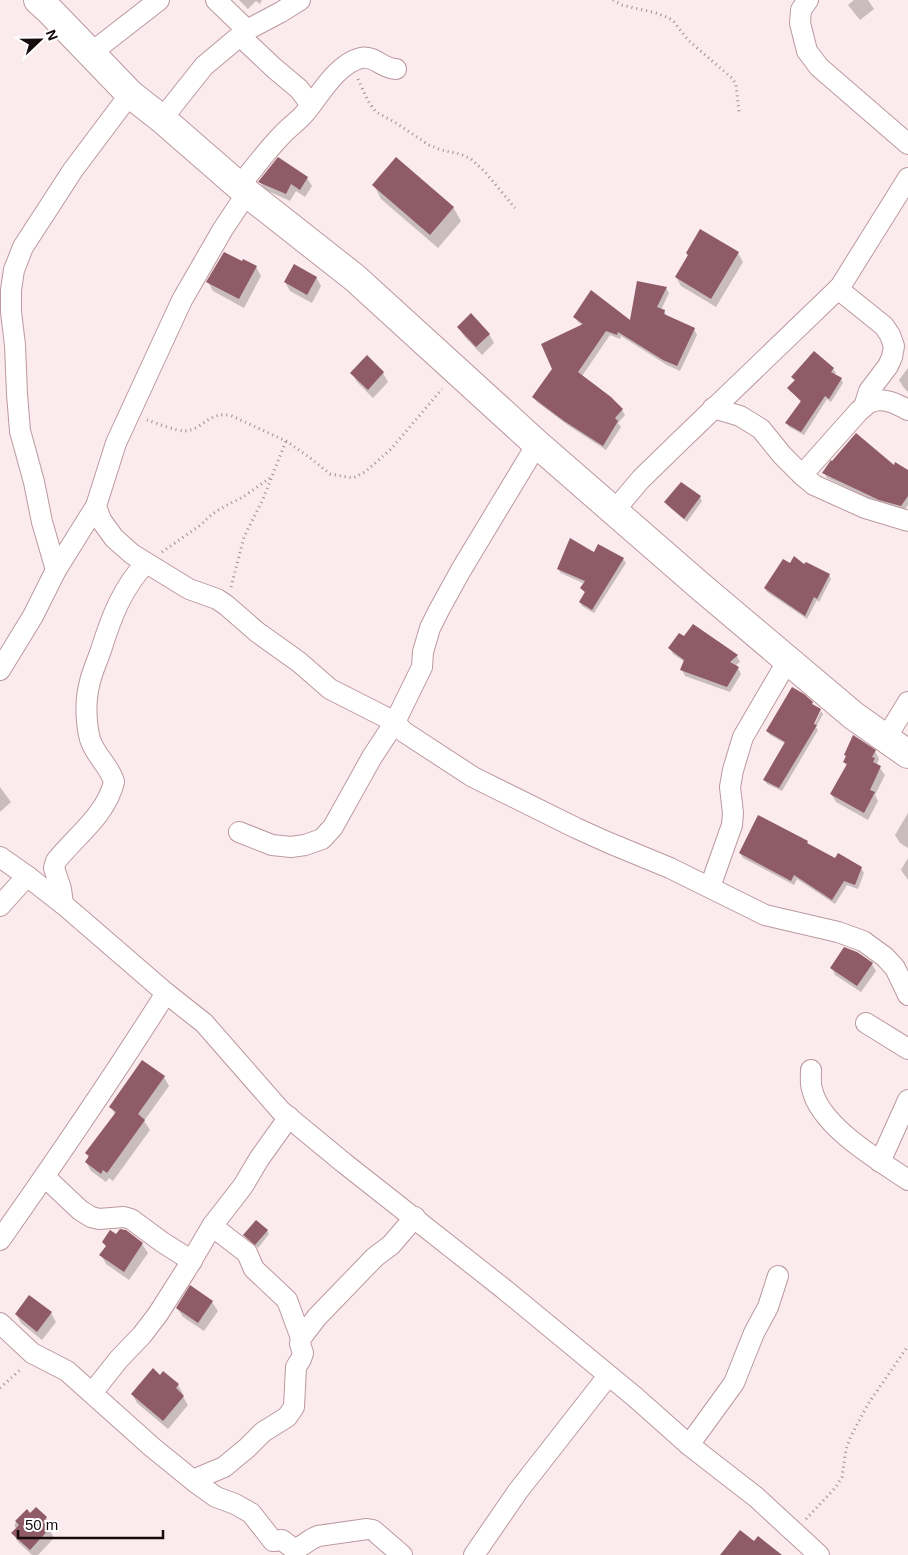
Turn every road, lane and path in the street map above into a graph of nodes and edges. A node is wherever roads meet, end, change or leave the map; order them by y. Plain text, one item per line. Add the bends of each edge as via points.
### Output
1 (38, 0) edge
2 (159, 0) edge
3 (216, 0) edge
4 (300, 0) edge
5 (613, 0) edge
6 (808, 0) edge
7 (244, 33) junction
8 (91, 53) junction
9 (352, 62) junction
10 (396, 69) dead end
11 (130, 94) junction
12 (311, 105) junction
13 (739, 112) dead end
14 (162, 119) junction
15 (908, 144) edge
16 (908, 178) edge
17 (243, 190) junction
18 (516, 208) dead end
19 (838, 289) junction
20 (458, 371) junction
21 (864, 407) junction
22 (713, 408) junction
23 (908, 410) edge
24 (130, 414) junction
25 (286, 441) junction
26 (537, 444) junction
27 (802, 475) junction
28 (271, 477) junction
29 (96, 506) junction
30 (614, 511) junction
31 (908, 521) edge
32 (146, 563) junction
33 (56, 570) junction
34 (226, 605) junction
35 (788, 660) junction
36 (0, 670) edge
37 (908, 702) edge
38 (395, 722) junction
39 (886, 738) junction
40 (908, 754) edge
41 (239, 832) dead end
42 (0, 857) edge
43 (28, 876) junction
44 (710, 887) junction
45 (63, 904) junction
46 (0, 906) edge
47 (166, 993) junction
48 (908, 995) edge
49 (866, 1023) dead end
50 (908, 1049) edge
51 (811, 1070) dead end
52 (908, 1100) edge
53 (289, 1117) junction
54 (880, 1162) junction
55 (45, 1177) junction
56 (908, 1180) edge
57 (415, 1217) junction
58 (212, 1226) junction
59 (0, 1240) edge
60 (192, 1261) junction
61 (778, 1276) dead end
62 (0, 1323) edge
63 (300, 1338) junction
64 (908, 1346) edge
65 (38, 1356) junction
66 (608, 1376) junction
67 (0, 1388) edge
68 (92, 1393) junction
69 (689, 1445) junction
70 (193, 1480) junction
71 (795, 1533) junction
72 (402, 1555) edge
73 (474, 1555) edge
74 (819, 1555) edge

1 - 8 street
2 - 8 street
3 - 7 street
4 - 7 street
5 - 13 path via 674,22 688,40 733,79
6 - 15 street via 801,10 800,23 808,51 819,67
7 - 12 street
7 - 14 street via 204,66
8 - 11 street
9 - 10 street via 368,57
9 - 12 street
9 - 18 path via 376,112 429,145 471,159
11 - 14 street
11 - 33 street via 23,247 14,270 11,312 20,431
12 - 17 street via 280,137
14 - 17 street
16 - 19 street
17 - 20 street via 355,278
17 - 24 street via 182,300
19 - 21 street via 884,326 894,346 888,366 869,391
19 - 22 street
20 - 25 path via 391,449 365,472 353,478 330,474
20 - 26 street
21 - 23 street via 869,403 887,401
21 - 27 street
22 - 27 street via 740,416 761,429
22 - 30 street via 641,479
24 - 25 path via 183,431 223,414
24 - 29 street via 116,443
25 - 28 path
26 - 30 street
26 - 38 street via 439,610 430,628 422,667
27 - 31 street via 814,485 864,508
28 - 32 path via 222,507
28 - 34 path via 244,537
29 - 32 street via 101,520 114,538
29 - 33 street
30 - 35 street
32 - 34 street via 189,589
32 - 45 street via 127,586 109,623 88,687 87,710 92,746 114,782 101,811 56,861 54,868
33 - 36 street
34 - 38 street via 330,689
35 - 39 street via 854,716
35 - 44 street via 743,737 730,787 732,825
37 - 39 street
38 - 41 street via 333,828 322,839 291,847 272,845
38 - 44 street via 404,732 473,777 607,842
39 - 40 street
42 - 43 street
43 - 45 street
43 - 46 street
44 - 48 street via 765,915 863,941 895,968
45 - 47 street
47 - 53 street via 204,1023
47 - 55 street
49 - 50 street
51 - 54 street via 811,1088 830,1121
52 - 54 street
53 - 57 street
53 - 58 street
54 - 56 street
55 - 59 street
55 - 60 street via 91,1217 131,1219
57 - 63 street via 391,1246 375,1257
57 - 66 street
58 - 60 street
58 - 63 street via 246,1253 254,1269 287,1300
60 - 68 street via 158,1314
61 - 69 street via 768,1307 734,1383
62 - 65 street
63 - 70 street via 303,1353 296,1367 294,1407 287,1417 263,1432 224,1467
64 - 71 path via 868,1404 851,1436 842,1477 836,1487
65 - 67 path
65 - 68 street via 67,1371
66 - 69 street
66 - 73 street via 518,1491
68 - 70 street
69 - 71 street via 756,1497
70 - 72 street via 216,1497 251,1513 273,1541 282,1540 292,1548 298,1548 318,1536 367,1529 373,1530
71 - 74 street

